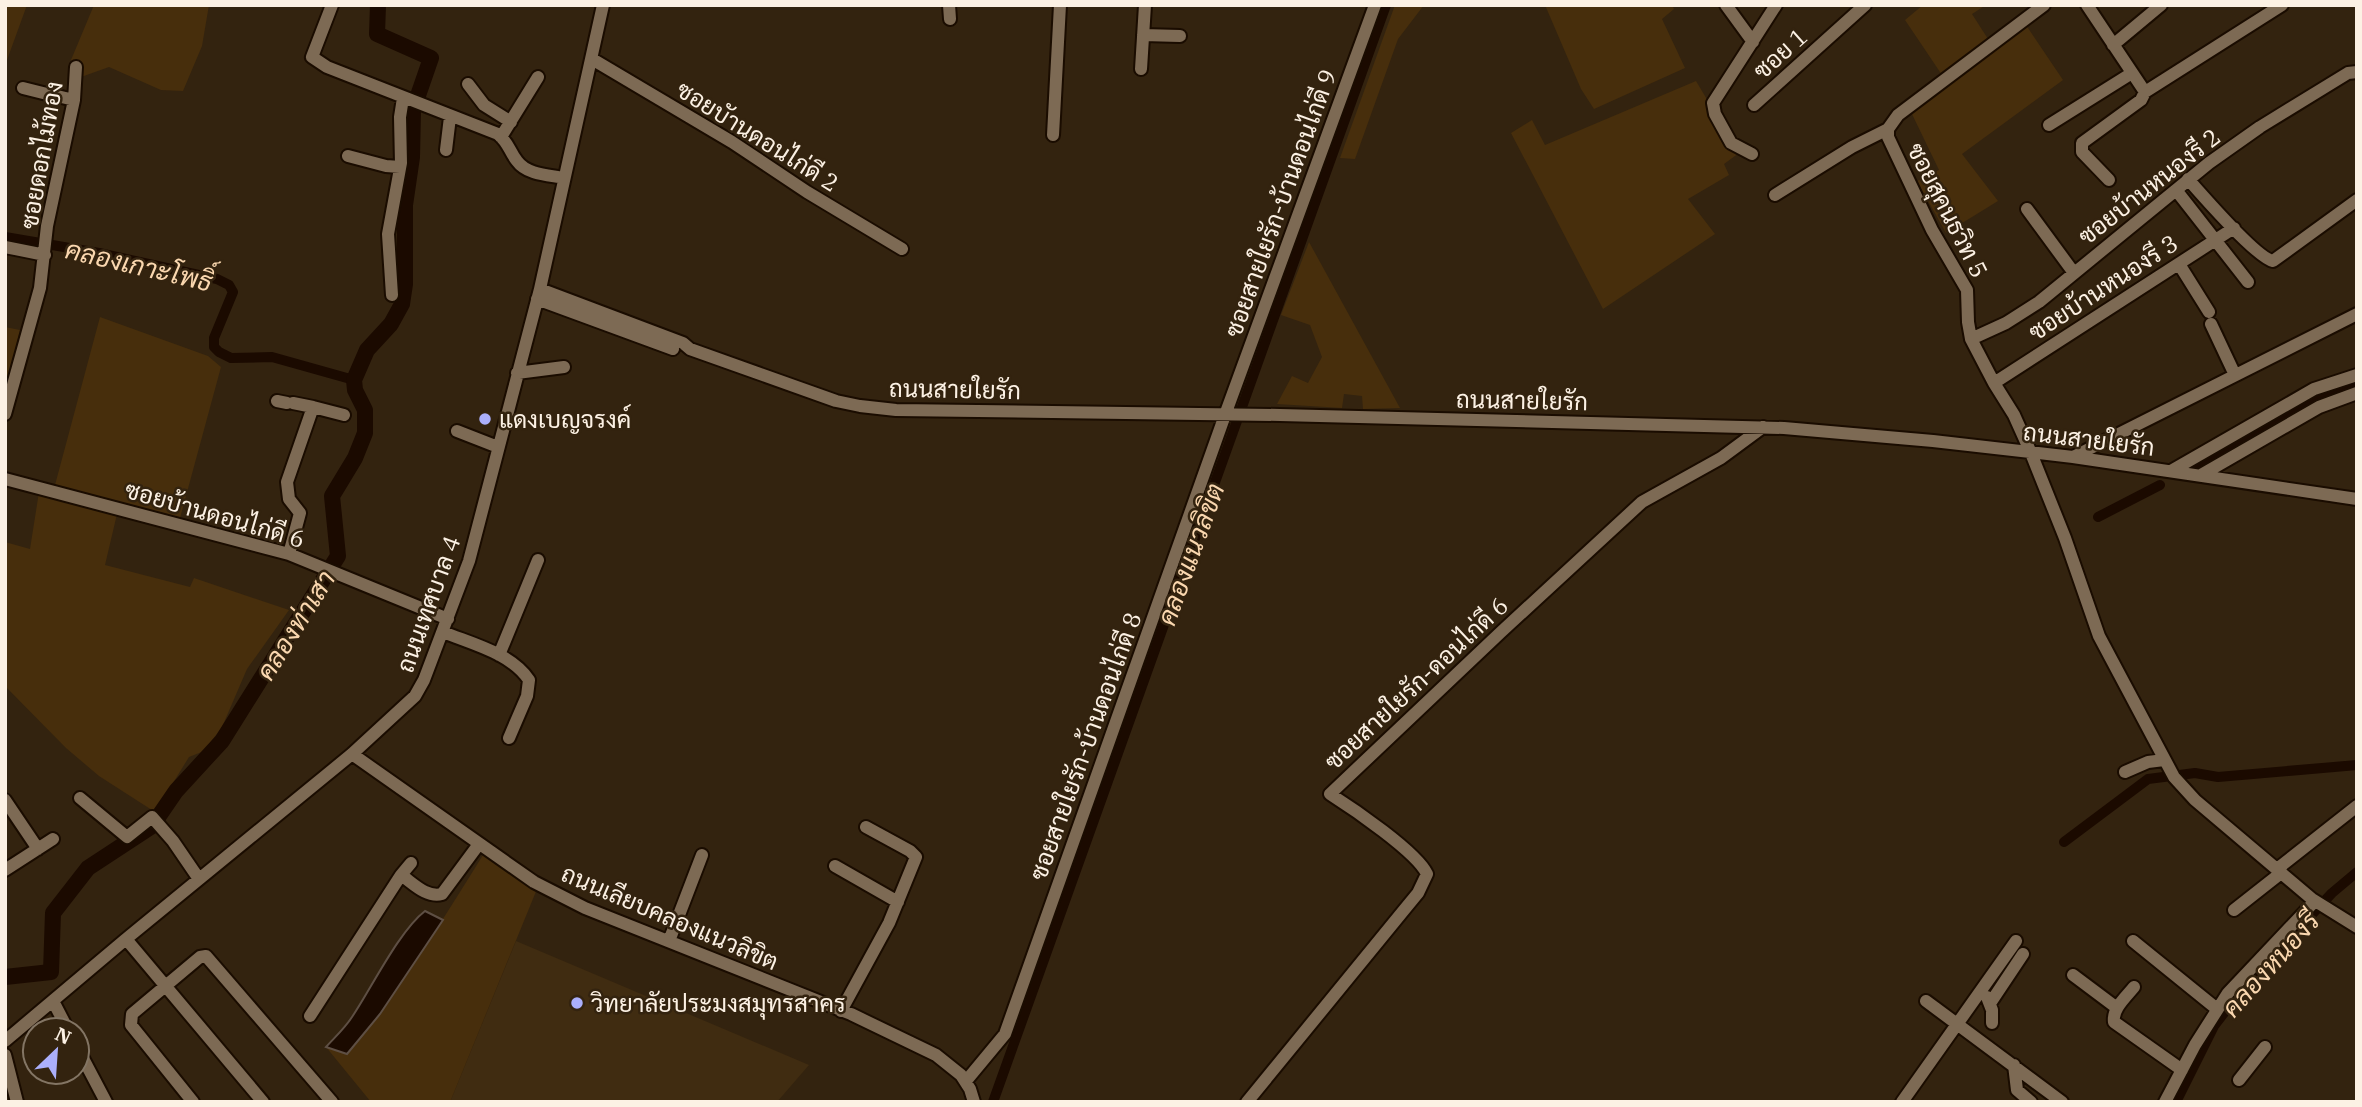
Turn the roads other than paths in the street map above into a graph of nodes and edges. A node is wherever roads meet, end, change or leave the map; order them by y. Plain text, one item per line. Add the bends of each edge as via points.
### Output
1 (332, 5) edge
2 (603, 5) edge
3 (949, 5) edge
4 (1060, 5) edge
5 (1145, 5) edge
6 (1375, 5) edge
7 (1726, 5) edge
8 (1776, 5) edge
9 (1865, 5) edge
10 (2044, 5) edge
11 (2087, 5) edge
12 (2161, 5) edge
13 (2281, 5) edge
14 (950, 19) dead end
15 (1143, 35) junction
16 (1180, 36) dead end
17 (1753, 42) junction
18 (2113, 44) junction
19 (592, 59) junction
20 (76, 67) dead end
21 (1141, 69) dead end
22 (2357, 72) edge
23 (2132, 73) junction
24 (538, 77) dead end
25 (468, 84) dead end
26 (23, 88) dead end
27 (2145, 92) junction
28 (74, 100) junction
29 (409, 100) junction
30 (1754, 105) dead end
31 (450, 117) junction
32 (511, 122) junction
33 (2049, 125) dead end
34 (1888, 129) junction
35 (1053, 135) dead end
36 (501, 137) junction
37 (446, 150) dead end
38 (1752, 154) dead end
39 (348, 156) dead end
40 (400, 167) junction
41 (564, 178) junction
42 (2188, 179) junction
43 (2109, 180) dead end
44 (2176, 190) junction
45 (1775, 195) dead end
46 (2357, 200) edge
47 (2027, 209) dead end
48 (2234, 228) junction
49 (2214, 239) junction
50 (5, 247) edge
51 (46, 248) junction
52 (902, 249) dead end
53 (2179, 264) junction
54 (545, 265) junction
55 (2074, 273) junction
56 (2248, 282) dead end
57 (538, 294) junction
58 (392, 295) dead end
59 (562, 302) junction
60 (2357, 314) edge
61 (530, 323) junction
62 (1971, 339) junction
63 (564, 367) dead end
64 (517, 373) junction
65 (2235, 374) junction
66 (2357, 375) edge
67 (1994, 383) junction
68 (2357, 393) edge
69 (286, 402) dead end
70 (313, 407) junction
71 (5, 414) edge
72 (344, 415) dead end
73 (1228, 415) junction
74 (1763, 428) junction
75 (457, 431) dead end
76 (498, 447) junction
77 (2031, 453) junction
78 (2073, 457) junction
79 (2171, 471) junction
80 (2201, 475) junction
81 (5, 479) edge
82 (2357, 499) edge
83 (289, 554) junction
84 (538, 560) dead end
85 (446, 626) junction
86 (499, 655) junction
87 (509, 737) dead end
88 (352, 754) junction
89 (2169, 770) junction
90 (2125, 772) dead end
91 (80, 798) dead end
92 (5, 800) edge
93 (2357, 806) edge
94 (866, 827) dead end
95 (53, 839) dead end
96 (480, 844) junction
97 (38, 849) junction
98 (702, 856) dead end
99 (411, 863) dead end
100 (835, 866) dead end
101 (5, 870) edge
102 (2279, 871) junction
103 (401, 875) junction
104 (199, 879) junction
105 (898, 902) junction
106 (2320, 905) junction
107 (2234, 910) dead end
108 (2355, 923) edge
109 (126, 939) junction
110 (669, 941) junction
111 (2016, 941) dead end
112 (2133, 942) dead end
113 (2023, 954) dead end
114 (2073, 975) dead end
115 (166, 986) junction
116 (2134, 987) dead end
117 (1981, 991) junction
118 (53, 1001) junction
119 (1926, 1001) dead end
120 (1991, 1002) junction
121 (2117, 1008) junction
122 (2217, 1009) junction
123 (841, 1011) junction
124 (61, 1016) edge
125 (310, 1016) dead end
126 (1958, 1023) junction
127 (1993, 1023) dead end
128 (5, 1041) edge
129 (2265, 1046) dead end
130 (5, 1055) edge
131 (2014, 1065) junction
132 (2182, 1070) junction
133 (91, 1074) edge
134 (2239, 1080) dead end
135 (966, 1081) junction
136 (2056, 1099) edge
137 (17, 1102) edge
138 (106, 1102) edge
139 (193, 1102) edge
140 (263, 1102) edge
141 (332, 1102) edge
142 (974, 1102) edge
143 (1247, 1102) edge
144 (1902, 1102) edge
145 (2031, 1102) edge
146 (2165, 1102) edge

1 - 29 street via 312,57
2 - 19 street, ถนนเทศบาล 4
3 - 14 street
4 - 35 street
5 - 15 street
6 - 73 street, ซอยสายใยรัก-บ้านดอนไก่ดี 9
7 - 17 street
8 - 17 street
9 - 30 street, ซอย 1
10 - 34 street, ซอยสุคนธวิท 5 via 1898,115
11 - 18 street
12 - 18 street
13 - 27 street
15 - 16 street
15 - 21 street
17 - 38 street via 1713,103 1731,143
18 - 23 street
19 - 41 street, ถนนเทศบาล 4
19 - 52 street, ซอยบัานดอนไก่ดี 2
20 - 28 street, ซอยดอกไม้ทอง
22 - 42 street, ซอยบ้านหนองรี 2 via 2348,73 2260,127
23 - 27 street
23 - 33 street
24 - 32 street
25 - 32 street via 484,105
26 - 28 street
27 - 43 street via 2141,100 2082,143 2082,152
28 - 51 street, ซอยดอกไม้ทอง
29 - 31 street
29 - 40 street via 400,117
31 - 36 street
31 - 37 street
32 - 36 street
34 - 45 street
34 - 62 street, ซอยสุคนธวิท 5 via 1925,215 1967,290
36 - 41 street via 518,164
39 - 40 street
40 - 58 street via 388,234
41 - 54 street, ถนนเทศบาล 4
42 - 44 street, ซอยบ้านหนองรี 2
42 - 48 street
44 - 49 street
44 - 55 street, ซอยบ้านหนองรี 2
46 - 48 street via 2273,261 2264,258
47 - 55 street
48 - 49 street, ซอยบ้านหนองรี 3
49 - 53 street, ซอยบ้านหนองรี 3
49 - 56 street
50 - 51 street
51 - 71 street, ซอยดอกไม้ทอง via 40,288
53 - 65 street
53 - 67 street, ซอยบ้านหนองรี 3
54 - 57 street, ถนนเทศบาล 4
54 - 59 street
55 - 62 street, ซอยบ้านหนองรี 2 via 2022,314
57 - 59 street, ถนนสายใยรัก
57 - 61 street, ถนนเทศบาล 4
59 - 61 street
59 - 73 street, ถนนสายใยรัก via 859,406
60 - 65 street
61 - 64 street, ถนนเทศบาล 4
62 - 67 street, ซอยสุคนธวิท 5
63 - 64 street
64 - 76 street, ถนนเทศบาล 4
65 - 78 street
66 - 79 street via 2314,389
67 - 77 street, ซอยสุคนธวิท 5
68 - 80 street via 2319,407
69 - 70 street
70 - 72 street
70 - 83 street via 287,482 289,499 300,513
73 - 74 street, ถนนสายใยรัก
73 - 135 street, ซอยสายใยรัก-บ้านดอนไก่ดี 8 via 1004,1034
74 - 77 street, ถนนสายใยรัก
74 - 143 street, ซอยสายใยรัก-ดอนไก่ดี 6 via 1721,458 1642,502 1330,794 1396,843 1427,873 1405,910
75 - 76 street
76 - 85 street, ถนนเทศบาล 4 via 469,561
77 - 78 street, ถนนสายใยรัก
77 - 89 street, ซอยสุคนธวิท 5 via 2099,636
78 - 79 street, ถนนสายใยรัก
79 - 80 street, ถนนสายใยรัก
80 - 82 street, ถนนสายใยรัก
81 - 83 street, ซอยบ้านดอนไก่ดี 6
83 - 85 street, ซอยบ้านดอนไก่ดี 6
84 - 86 street
85 - 86 street, ซอยบ้านดอนไก่ดี 6
85 - 88 street, ถนนเทศบาล 4 via 415,696
86 - 87 street, ซอยบ้านดอนไก่ดี 6 via 529,680
88 - 96 street, ถนนเลียบคลองแนวลิขิต
88 - 104 street, ถนนเทศบาล 4
89 - 90 street via 2148,762
89 - 102 street, ซอยสุคนธวิท 5 via 2195,800
91 - 104 street via 127,836 153,818
92 - 97 street
93 - 102 street
94 - 105 street via 916,857
95 - 97 street
96 - 103 street via 442,894 426,893
96 - 110 street, ถนนเลียบคลองแนวลิขิต via 543,887
97 - 101 street
98 - 110 street
99 - 103 street
100 - 105 street
102 - 106 street, ซอยสุคนธวิท 5
102 - 107 street
103 - 125 street
104 - 109 street, ถนนเทศบาล 4
105 - 123 street
106 - 108 street, ซอยสุคนธวิท 5
106 - 122 street via 2243,975
109 - 115 street
109 - 118 street, ถนนเทศบาล 4
110 - 123 street, ถนนเลียบคลองแนวลิขิต
111 - 117 street
112 - 122 street
113 - 120 street
114 - 121 street
115 - 139 street via 132,1014 131,1025
115 - 140 street
115 - 141 street via 206,956
116 - 121 street
117 - 120 street
117 - 126 street
118 - 124 street
118 - 128 street, ถนนเทศบาล 4
119 - 126 street
120 - 127 street
121 - 132 street via 2114,1022
122 - 132 street via 2201,1050
123 - 135 street, ถนนเลียบคลองแนวลิขิต via 936,1055
126 - 131 street
126 - 144 street
129 - 134 street
130 - 137 street
131 - 136 street
131 - 145 street via 2017,1090
132 - 146 street
133 - 138 street
135 - 142 street, ถนนเลียบคลองแนวลิขิต

